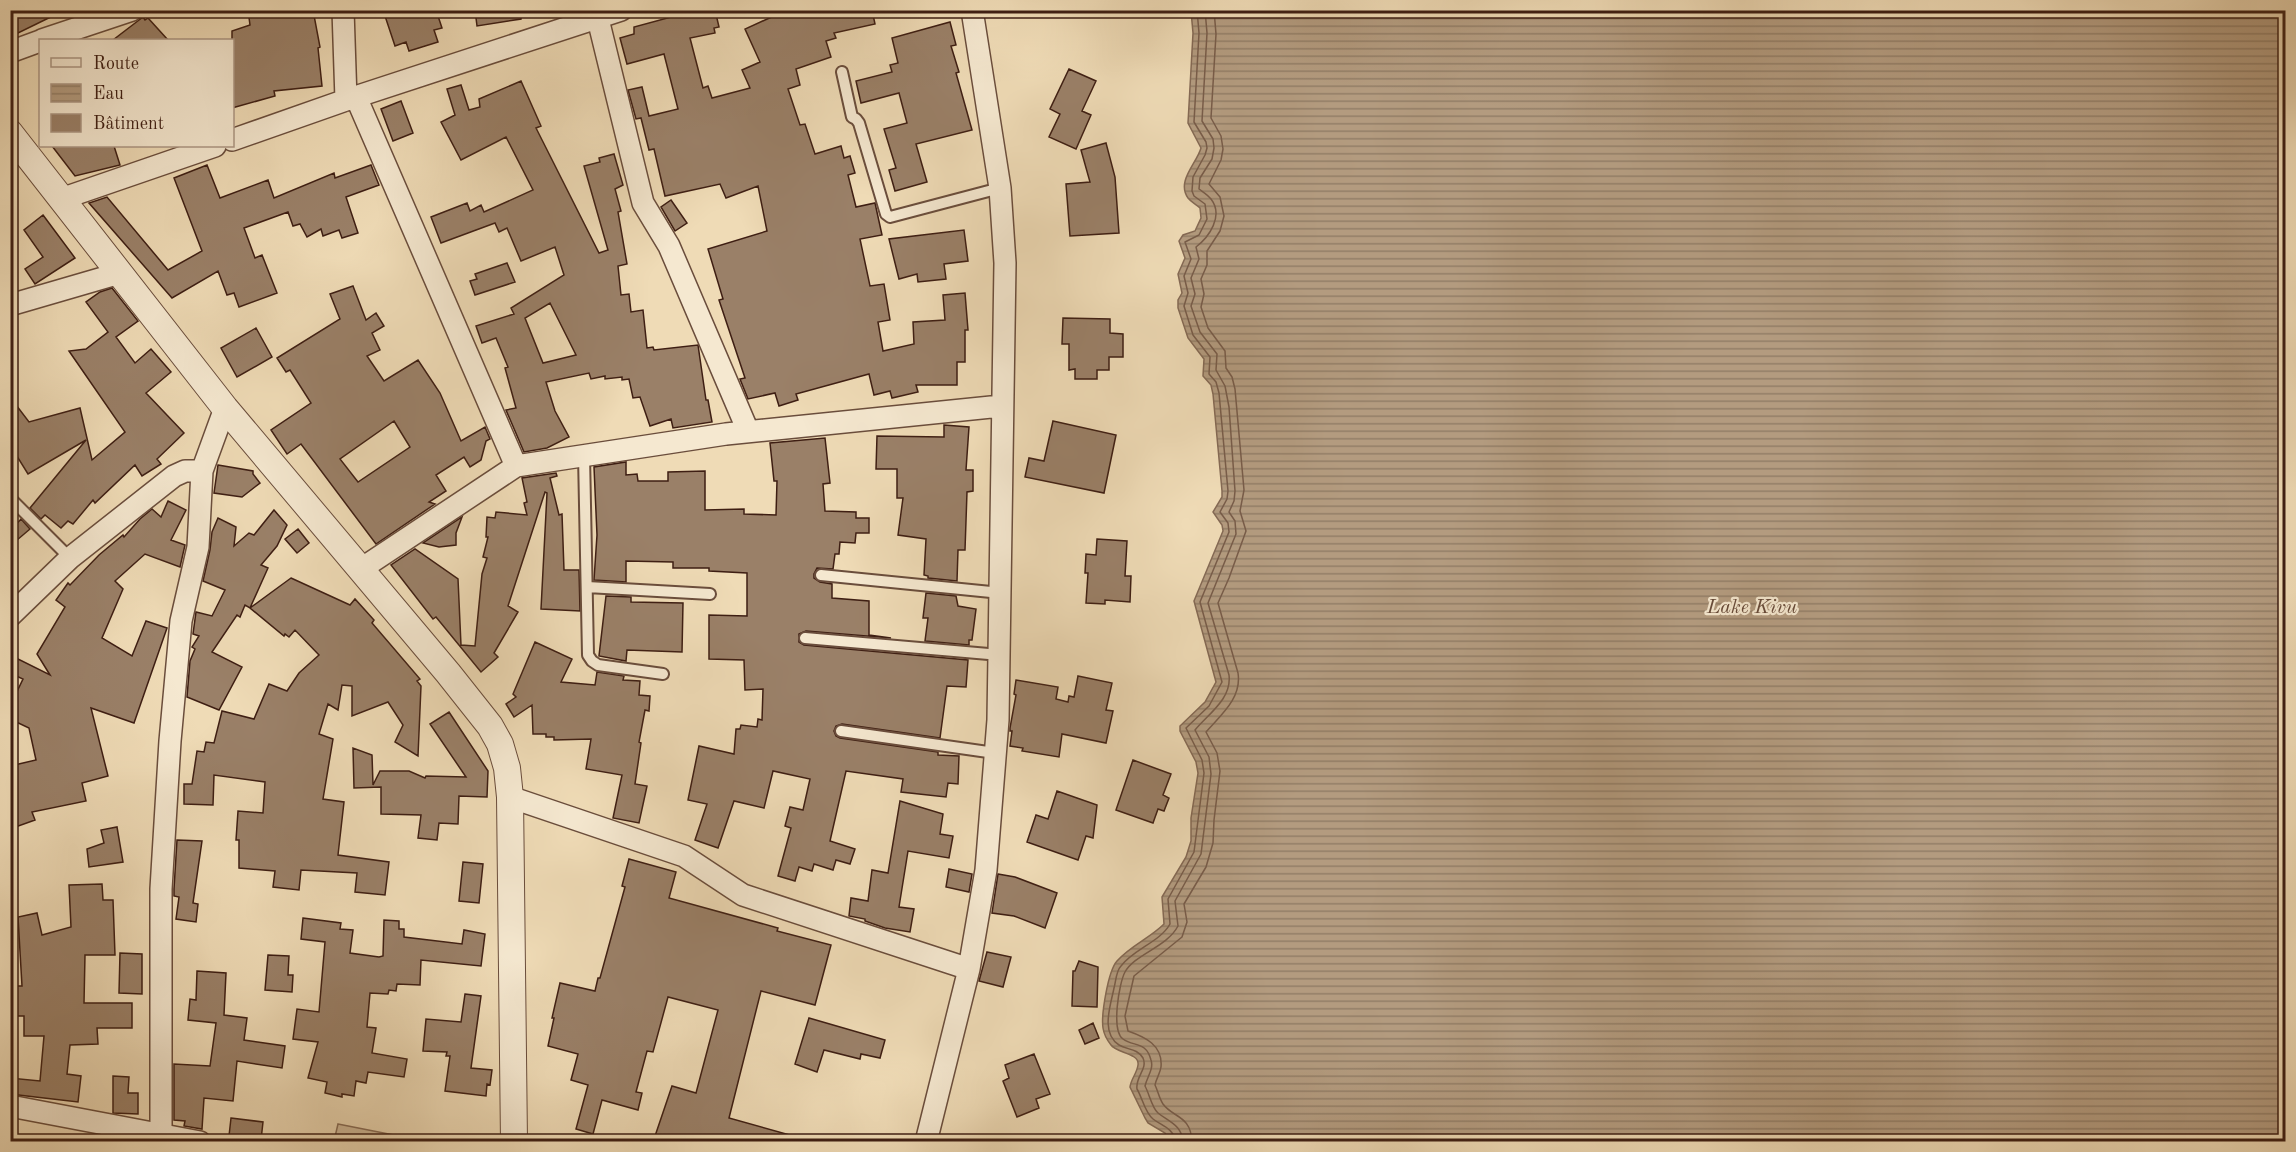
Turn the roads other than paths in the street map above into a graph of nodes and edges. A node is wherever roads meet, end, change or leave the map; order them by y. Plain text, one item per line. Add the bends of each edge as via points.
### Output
1 (132, 10) edge
2 (344, 10) edge
3 (621, 10) edge
4 (972, 10) edge
5 (598, 19) junction
6 (47, 39) edge
7 (39, 41) edge
8 (12, 47) edge
9 (842, 72) dead end
10 (351, 98) junction
11 (10, 133) edge
12 (234, 139) edge
13 (212, 147) edge
14 (1000, 188) junction
15 (62, 200) junction
16 (120, 273) junction
17 (10, 305) edge
18 (1001, 406) junction
19 (225, 408) junction
20 (748, 431) junction
21 (584, 455) junction
22 (516, 465) junction
23 (202, 471) junction
24 (10, 498) edge
25 (70, 558) junction
26 (361, 569) junction
27 (821, 575) dead end
28 (587, 587) junction
29 (1001, 593) junction
30 (710, 594) dead end
31 (10, 616) edge
32 (805, 638) dead end
33 (1000, 655) junction
34 (663, 674) dead end
35 (841, 731) dead end
36 (995, 753) junction
37 (510, 797) junction
38 (969, 969) junction
39 (10, 1106) edge
40 (161, 1136) junction
41 (200, 1142) edge
42 (514, 1142) edge
43 (926, 1142) edge

1 - 6 street
2 - 10 street
3 - 5 street
4 - 14 street
5 - 10 street
5 - 20 street via 643,203 669,246
7 - 8 street
9 - 14 lane via 852,117 859,123 890,217
10 - 12 street
10 - 22 street
11 - 15 street
13 - 15 street
14 - 18 street via 1005,263
15 - 16 street
16 - 17 street
16 - 19 street
18 - 20 street
18 - 29 street
19 - 23 street
19 - 26 street
20 - 21 street
21 - 22 street
21 - 28 lane
22 - 26 street
23 - 25 street via 174,476
23 - 40 street via 198,547 181,621 160,889
24 - 25 lane
25 - 31 street
26 - 37 street via 490,726 507,768
27 - 29 lane
28 - 30 lane
28 - 34 lane via 588,655 592,661
29 - 33 street
32 - 33 lane
33 - 36 street
35 - 36 lane
36 - 38 street via 986,870
37 - 38 street via 684,856 743,895
37 - 42 street
38 - 43 street
39 - 40 street
40 - 41 street

